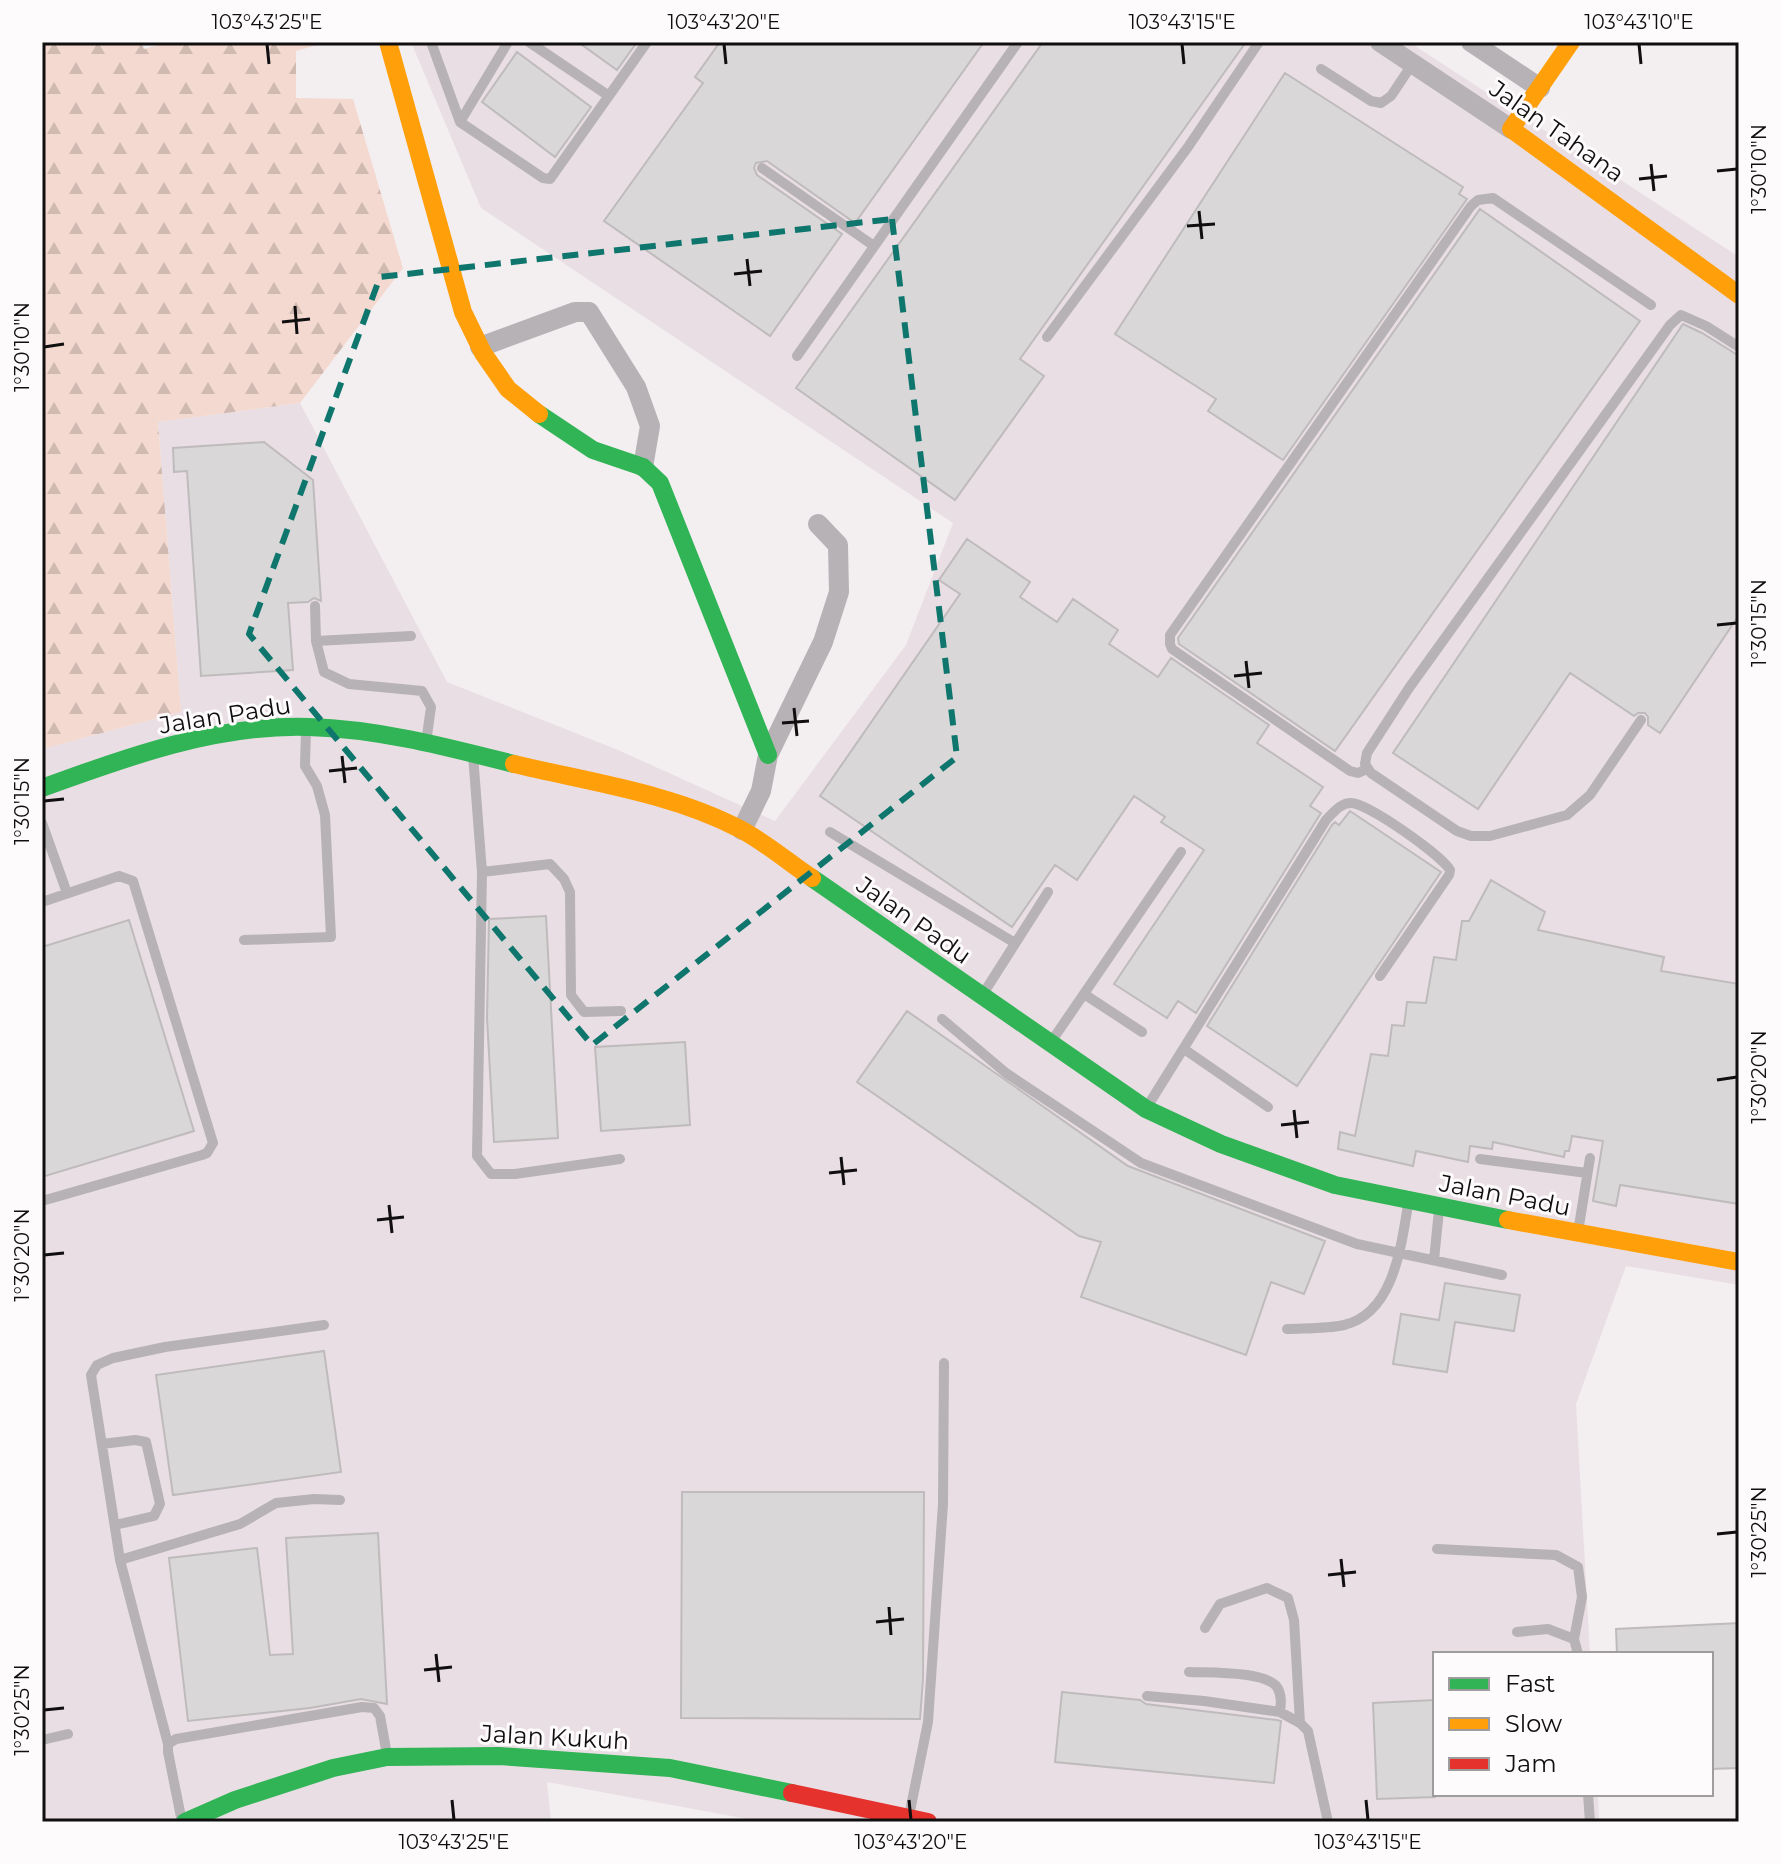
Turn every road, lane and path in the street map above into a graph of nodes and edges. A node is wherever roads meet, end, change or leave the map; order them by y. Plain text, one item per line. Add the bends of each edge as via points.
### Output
1 (388, 42) edge
2 (431, 42) edge
3 (508, 42) edge
4 (529, 42) edge
5 (647, 42) edge
6 (1018, 42) edge
7 (1259, 42) edge
8 (1380, 42) edge
9 (1471, 42) edge
10 (1571, 42) edge
11 (1413, 63) junction
12 (1321, 69) dead end
13 (1540, 88) junction
14 (609, 96) junction
15 (460, 122) junction
16 (1511, 129) junction
17 (762, 168) dead end
18 (874, 246) junction
19 (1739, 295) edge
20 (1651, 305) dead end
21 (1047, 337) dead end
22 (480, 347) junction
23 (1739, 347) edge
24 (797, 356) dead end
25 (643, 467) junction
26 (818, 524) dead end
27 (315, 606) dead end
28 (411, 636) dead end
29 (316, 641) junction
30 (1641, 720) dead end
31 (306, 727) junction
32 (426, 744) junction
33 (473, 753) junction
34 (768, 755) junction
35 (1367, 769) junction
36 (42, 788) edge
37 (42, 823) edge
38 (742, 830) junction
39 (830, 832) dead end
40 (1181, 852) dead end
41 (482, 872) junction
42 (1048, 892) dead end
43 (67, 893) junction
44 (42, 902) edge
45 (244, 940) dead end
46 (1015, 943) junction
47 (1380, 976) dead end
48 (1084, 994) junction
49 (981, 996) junction
50 (621, 1011) dead end
51 (942, 1019) dead end
52 (1142, 1032) dead end
53 (1050, 1043) junction
54 (1184, 1049) junction
55 (1268, 1107) dead end
56 (1146, 1109) junction
57 (1590, 1158) dead end
58 (620, 1159) dead end
59 (1480, 1159) dead end
60 (1587, 1173) junction
61 (1409, 1200) junction
62 (42, 1201) edge
63 (1439, 1208) junction
64 (1578, 1234) junction
65 (1399, 1253) junction
66 (1434, 1260) junction
67 (1739, 1262) edge
68 (1502, 1275) dead end
69 (324, 1325) dead end
70 (1287, 1329) dead end
71 (944, 1363) dead end
72 (102, 1444) junction
73 (340, 1500) dead end
74 (115, 1525) junction
75 (1437, 1549) dead end
76 (120, 1560) junction
77 (1205, 1628) dead end
78 (1517, 1632) dead end
79 (1574, 1639) junction
80 (1577, 1652) edge
81 (1189, 1672) dead end
82 (1147, 1696) dead end
83 (1280, 1712) junction
84 (1300, 1723) junction
85 (68, 1734) dead end
86 (42, 1740) edge
87 (168, 1744) junction
88 (387, 1757) junction
89 (1588, 1796) edge
90 (909, 1818) junction
91 (183, 1822) edge
92 (928, 1822) edge
93 (1328, 1822) edge
94 (1590, 1822) edge

1 - 22 street via 463,312
2 - 15 lane
3 - 15 lane
4 - 14 lane
5 - 14 lane
6 - 18 lane
7 - 21 lane
8 - 11 street, Jalan Tahana
9 - 13 street
10 - 13 street
11 - 12 lane via 1381,103
11 - 16 street, Jalan Tahana
13 - 16 street
14 - 15 lane via 550,179
16 - 19 street, Jalan Tahana
17 - 18 lane
18 - 24 lane
20 - 35 lane via 1493,198 1478,200 1170,635 1172,649 1350,771
22 - 25 street via 508,389 555,426 593,450
22 - 25 street via 575,312 589,312 636,387 650,426
23 - 35 lane via 1681,315 1670,325 1409,688 1367,753
25 - 34 street via 660,483 671,507
26 - 34 street via 838,545 839,592 823,642
27 - 29 lane
28 - 29 lane
29 - 32 lane via 324,672 349,684 422,691 431,707
30 - 35 lane via 1590,795 1567,815 1490,836 1457,831
31 - 32 street, Jalan Padu
31 - 36 street, Jalan Padu via 256,729 184,743 123,758
31 - 45 lane via 305,766 325,815 331,937
32 - 33 street, Jalan Padu
33 - 38 street, Jalan Padu via 652,797
33 - 41 lane
34 - 38 street via 761,791
37 - 43 lane
38 - 49 street, Jalan Padu
39 - 46 lane
40 - 48 lane
41 - 50 lane via 550,864 570,892 571,995 584,1012
41 - 58 lane via 477,1156 491,1174
42 - 46 lane
43 - 44 lane
43 - 62 lane via 119,876 133,881 213,1143 202,1155
46 - 49 lane
47 - 54 lane via 1450,870 1376,812 1351,803 1337,807 1326,820
48 - 52 lane
48 - 53 lane
49 - 53 street, Jalan Padu
51 - 65 lane via 1006,1073 1141,1163 1357,1244
53 - 56 street, Jalan Padu
54 - 55 lane
54 - 56 lane
56 - 61 street, Jalan Padu via 1221,1144 1335,1185
57 - 60 lane
59 - 60 lane
60 - 64 lane
61 - 63 street, Jalan Padu
61 - 65 lane
63 - 64 street, Jalan Padu
63 - 66 lane
64 - 67 street, Jalan Padu
65 - 66 lane
65 - 70 lane via 1374,1308 1346,1325
66 - 68 lane
69 - 72 lane via 165,1347 97,1365 91,1375
71 - 90 lane via 943,1504 928,1722
72 - 74 lane
72 - 74 lane via 146,1442 160,1504 154,1516
73 - 76 lane via 276,1503 240,1524
74 - 76 lane
75 - 79 lane via 1556,1555 1578,1567 1582,1597
76 - 87 lane
77 - 84 lane via 1220,1604 1267,1588 1288,1598
78 - 79 lane via 1548,1629
79 - 80 lane
81 - 83 lane via 1259,1677 1276,1685
82 - 83 lane
83 - 84 lane
84 - 93 lane via 1308,1731
85 - 86 lane
87 - 88 lane via 362,1707 374,1708 380,1716
87 - 91 lane
88 - 90 street, Jalan Kukuh via 499,1756 670,1768
88 - 91 street, Jalan Kukuh via 333,1768
89 - 94 lane
90 - 92 street, Jalan Kukuh

